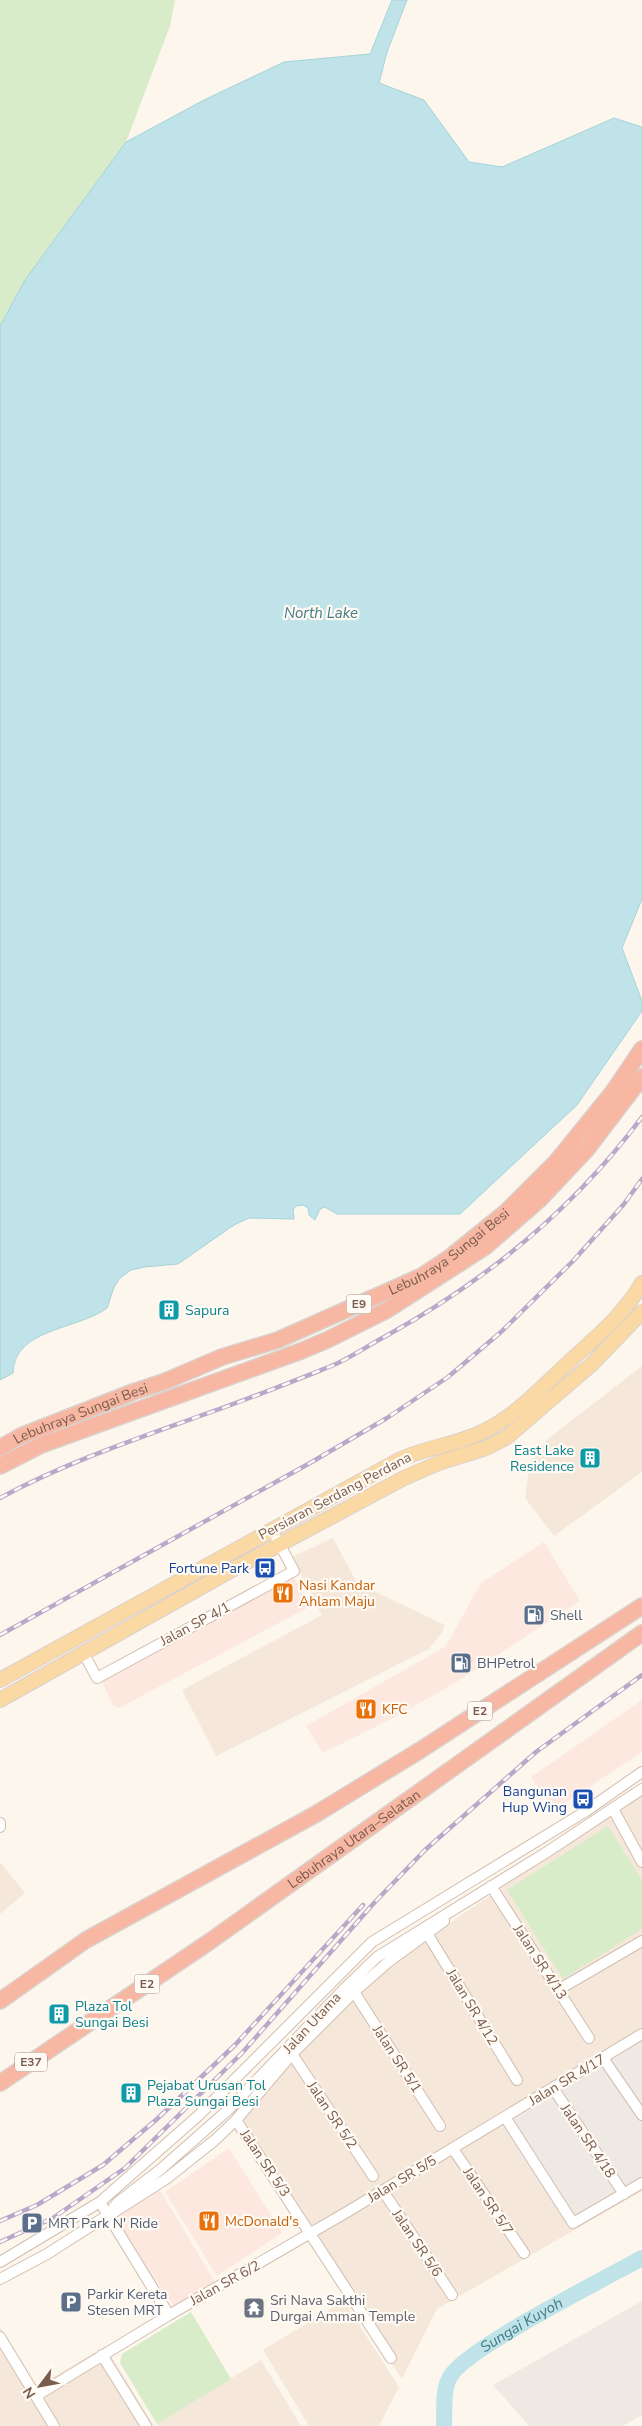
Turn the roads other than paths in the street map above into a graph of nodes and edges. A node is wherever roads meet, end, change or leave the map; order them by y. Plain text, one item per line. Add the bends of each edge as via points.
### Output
1 (642, 1049) edge
2 (642, 1077) edge
3 (642, 1283) edge
4 (642, 1312) edge
5 (0, 1448) edge
6 (0, 1466) edge
7 (272, 1530) junction
8 (279, 1545) junction
9 (642, 1606) edge
10 (642, 1634) edge
11 (83, 1652) junction
12 (2, 1678) edge
13 (13, 1692) junction
14 (0, 1700) edge
15 (642, 1772) edge
16 (642, 1789) edge
17 (613, 1809) junction
18 (0, 1823) edge
19 (0, 1828) edge
20 (642, 1862) edge
21 (492, 1886) junction
22 (461, 1906) junction
23 (428, 1934) junction
24 (642, 1941) edge
25 (558, 1990) junction
26 (354, 1992) junction
27 (0, 2001) edge
28 (642, 2034) edge
29 (588, 2038) dead end
30 (62, 2040) joint
31 (292, 2054) junction
32 (603, 2058) junction
33 (517, 2080) dead end
34 (0, 2083) edge
35 (553, 2088) junction
36 (642, 2115) edge
37 (504, 2117) junction
38 (236, 2120) junction
39 (492, 2125) joint
40 (440, 2126) dead end
41 (452, 2149) junction
42 (373, 2176) dead end
43 (642, 2183) edge
44 (383, 2191) junction
45 (624, 2194) junction
46 (100, 2202) junction
47 (108, 2215) junction
48 (312, 2233) junction
49 (524, 2253) dead end
50 (0, 2262) edge
51 (0, 2279) edge
52 (452, 2295) dead end
53 (169, 2315) junction
54 (0, 2337) edge
55 (102, 2355) junction
56 (391, 2358) dead end
57 (36, 2396) junction
58 (54, 2426) edge
59 (146, 2426) edge

1 - 5 highway, Lebuhraya Sungai Besi / E9 via 613,1092 558,1161 506,1212 422,1276 278,1340 222,1357 21,1436
2 - 6 highway, Lebuhraya Sungai Besi / E9 via 587,1149 538,1200 484,1247 387,1310 327,1340 41,1445
3 - 7 main road, Persiaran Serdang Perdana via 613,1321 500,1422 480,1433 412,1454
4 - 8 main road, Persiaran Serdang Perdana via 592,1364 507,1437 476,1452 424,1468
7 - 8 street
7 - 12 main road, Persiaran Serdang Perdana
8 - 11 main road, Persiaran Serdang Perdana
8 - 11 street, Jalan SP 4/1 via 294,1571 97,1678
9 - 27 highway, E2 via 316,1814 133,1913 60,1957
10 - 30 highway, Lebuhraya Utara–Selatan / E2 via 209,1942
11 - 13 main road, Persiaran Serdang Perdana
12 - 13 main road
13 - 14 main road, Persiaran Serdang Perdana
15 - 46 street, Jalan Utama via 586,1811 372,1942 198,2116
16 - 17 street, Jalan Utama
17 - 20 street
17 - 21 street, Jalan Utama
18 - 19 street
21 - 22 street, Jalan Utama
21 - 25 street, Jalan SR 4/13
22 - 23 street
22 - 47 street, Jalan Utama via 377,1957 229,2109 117,2203
23 - 26 street
23 - 33 street, Jalan SR 4/12
24 - 25 street
25 - 29 street, Jalan SR 4/13
26 - 31 street
26 - 40 street, Jalan SR 5/1
28 - 32 street, Jalan SR 4/17
30 - 34 highway, E37
31 - 38 street
31 - 42 street, Jalan SR 5/2
32 - 35 street, Jalan SR 4/17
32 - 36 street
35 - 37 street, Jalan SR 4/17
35 - 45 street, Jalan SR 4/18
37 - 39 street, Jalan SR 4/17
37 - 45 street via 573,2223
38 - 47 street via 166,2179
38 - 48 street, Jalan SR 5/3
39 - 41 street, Jalan SR 5/5
41 - 44 street, Jalan SR 5/5
41 - 49 street, Jalan SR 5/7
43 - 45 street
44 - 48 street, Jalan SR 5/5
44 - 52 street, Jalan SR 5/6
46 - 47 street
46 - 50 street, Jalan Utama
47 - 51 street, Jalan Utama via 54,2250
47 - 53 street
48 - 53 street, Jalan SR 6/2
48 - 56 street, Jalan SR 5/3
53 - 55 street, Jalan SR 6/2
54 - 57 street
55 - 57 street, Jalan SR 6/2
55 - 59 street
57 - 58 street

